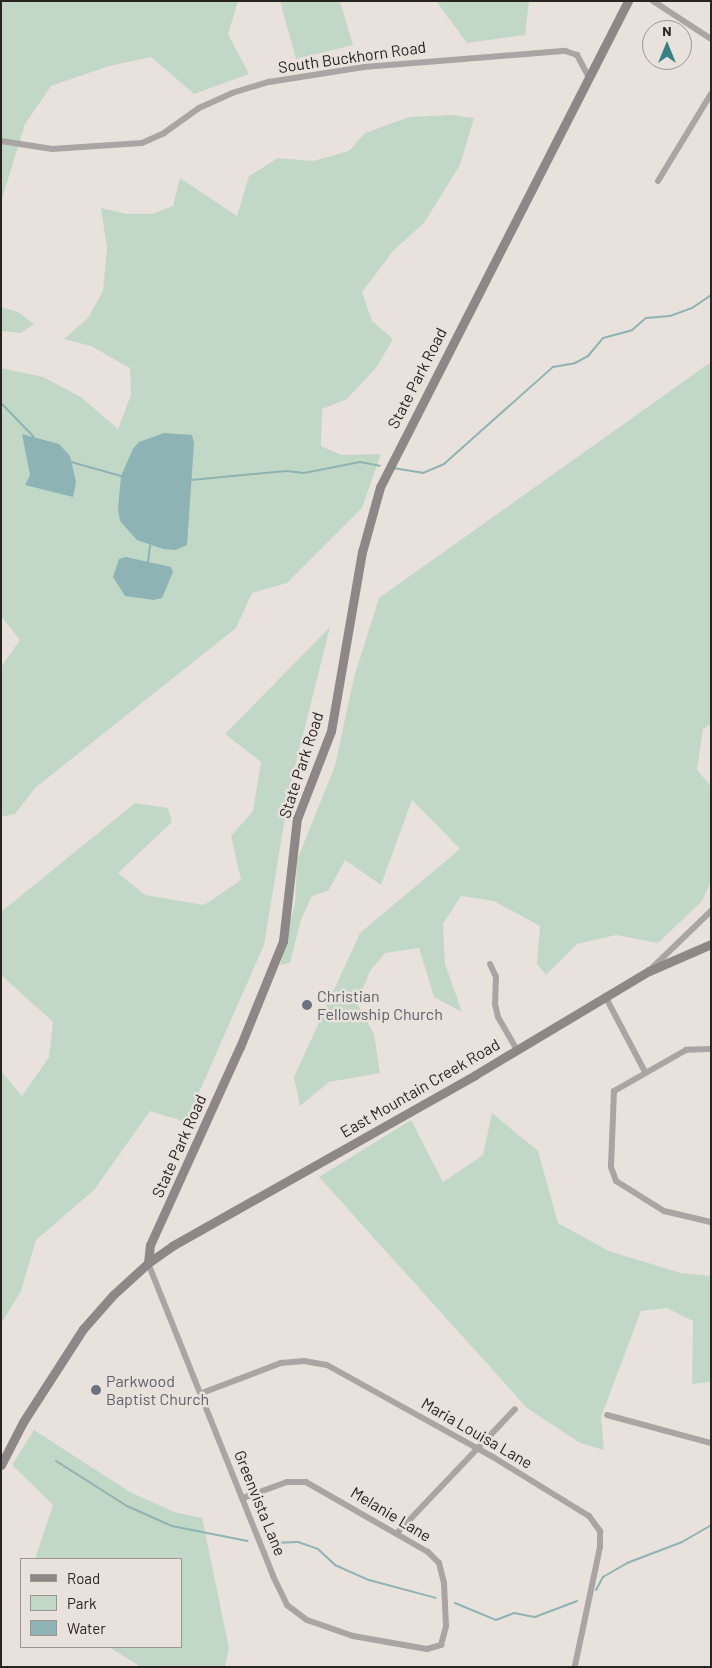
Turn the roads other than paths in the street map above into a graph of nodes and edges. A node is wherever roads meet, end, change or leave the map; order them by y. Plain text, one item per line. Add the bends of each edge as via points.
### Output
1 (628, 1) edge
2 (653, 1) edge
3 (711, 39) edge
4 (589, 78) junction
5 (711, 94) edge
6 (1, 141) edge
7 (658, 181) dead end
8 (711, 910) edge
9 (711, 944) edge
10 (490, 964) dead end
11 (648, 972) junction
12 (605, 996) junction
13 (711, 1049) edge
14 (517, 1050) junction
15 (645, 1072) junction
16 (711, 1222) edge
17 (148, 1263) junction
18 (202, 1393) junction
19 (515, 1410) dead end
20 (607, 1415) dead end
21 (711, 1442) edge
22 (476, 1448) junction
23 (1, 1465) edge
24 (243, 1498) junction
25 (397, 1533) junction
26 (437, 1648) joint
27 (576, 1666) edge

1 - 4 street, State Park Road
2 - 3 street
4 - 6 street, South Buckhorn Road via 577,55 564,51 357,67 269,82 232,93 199,108 164,133 142,143 52,149
4 - 17 street, State Park Road via 380,487 362,552 331,730 297,820 283,940 240,1047 150,1245
5 - 7 street
8 - 11 street
9 - 11 street, East Mountain Creek Road
10 - 14 street via 496,977 498,1017
11 - 12 street, East Mountain Creek Road
12 - 14 street, East Mountain Creek Road
12 - 15 street
13 - 15 street via 689,1049
14 - 17 street, East Mountain Creek Road via 172,1246
15 - 16 street via 620,1086 613,1094 612,1175 616,1181 664,1211
17 - 18 street, Greenvista Lane
17 - 23 street via 83,1329 23,1422
18 - 22 street, Maria Louisa Lane via 281,1363 320,1363 344,1372
18 - 24 street, Greenvista Lane
19 - 22 street
20 - 21 street
22 - 25 street
22 - 27 street, Maria Louisa Lane via 581,1511 598,1526 600,1547
24 - 25 street, Melanie Lane via 287,1482 306,1482
24 - 26 street, Greenvista Lane via 277,1584 295,1613 353,1636
25 - 26 street, Melanie Lane via 428,1552 441,1568 446,1626 444,1639

